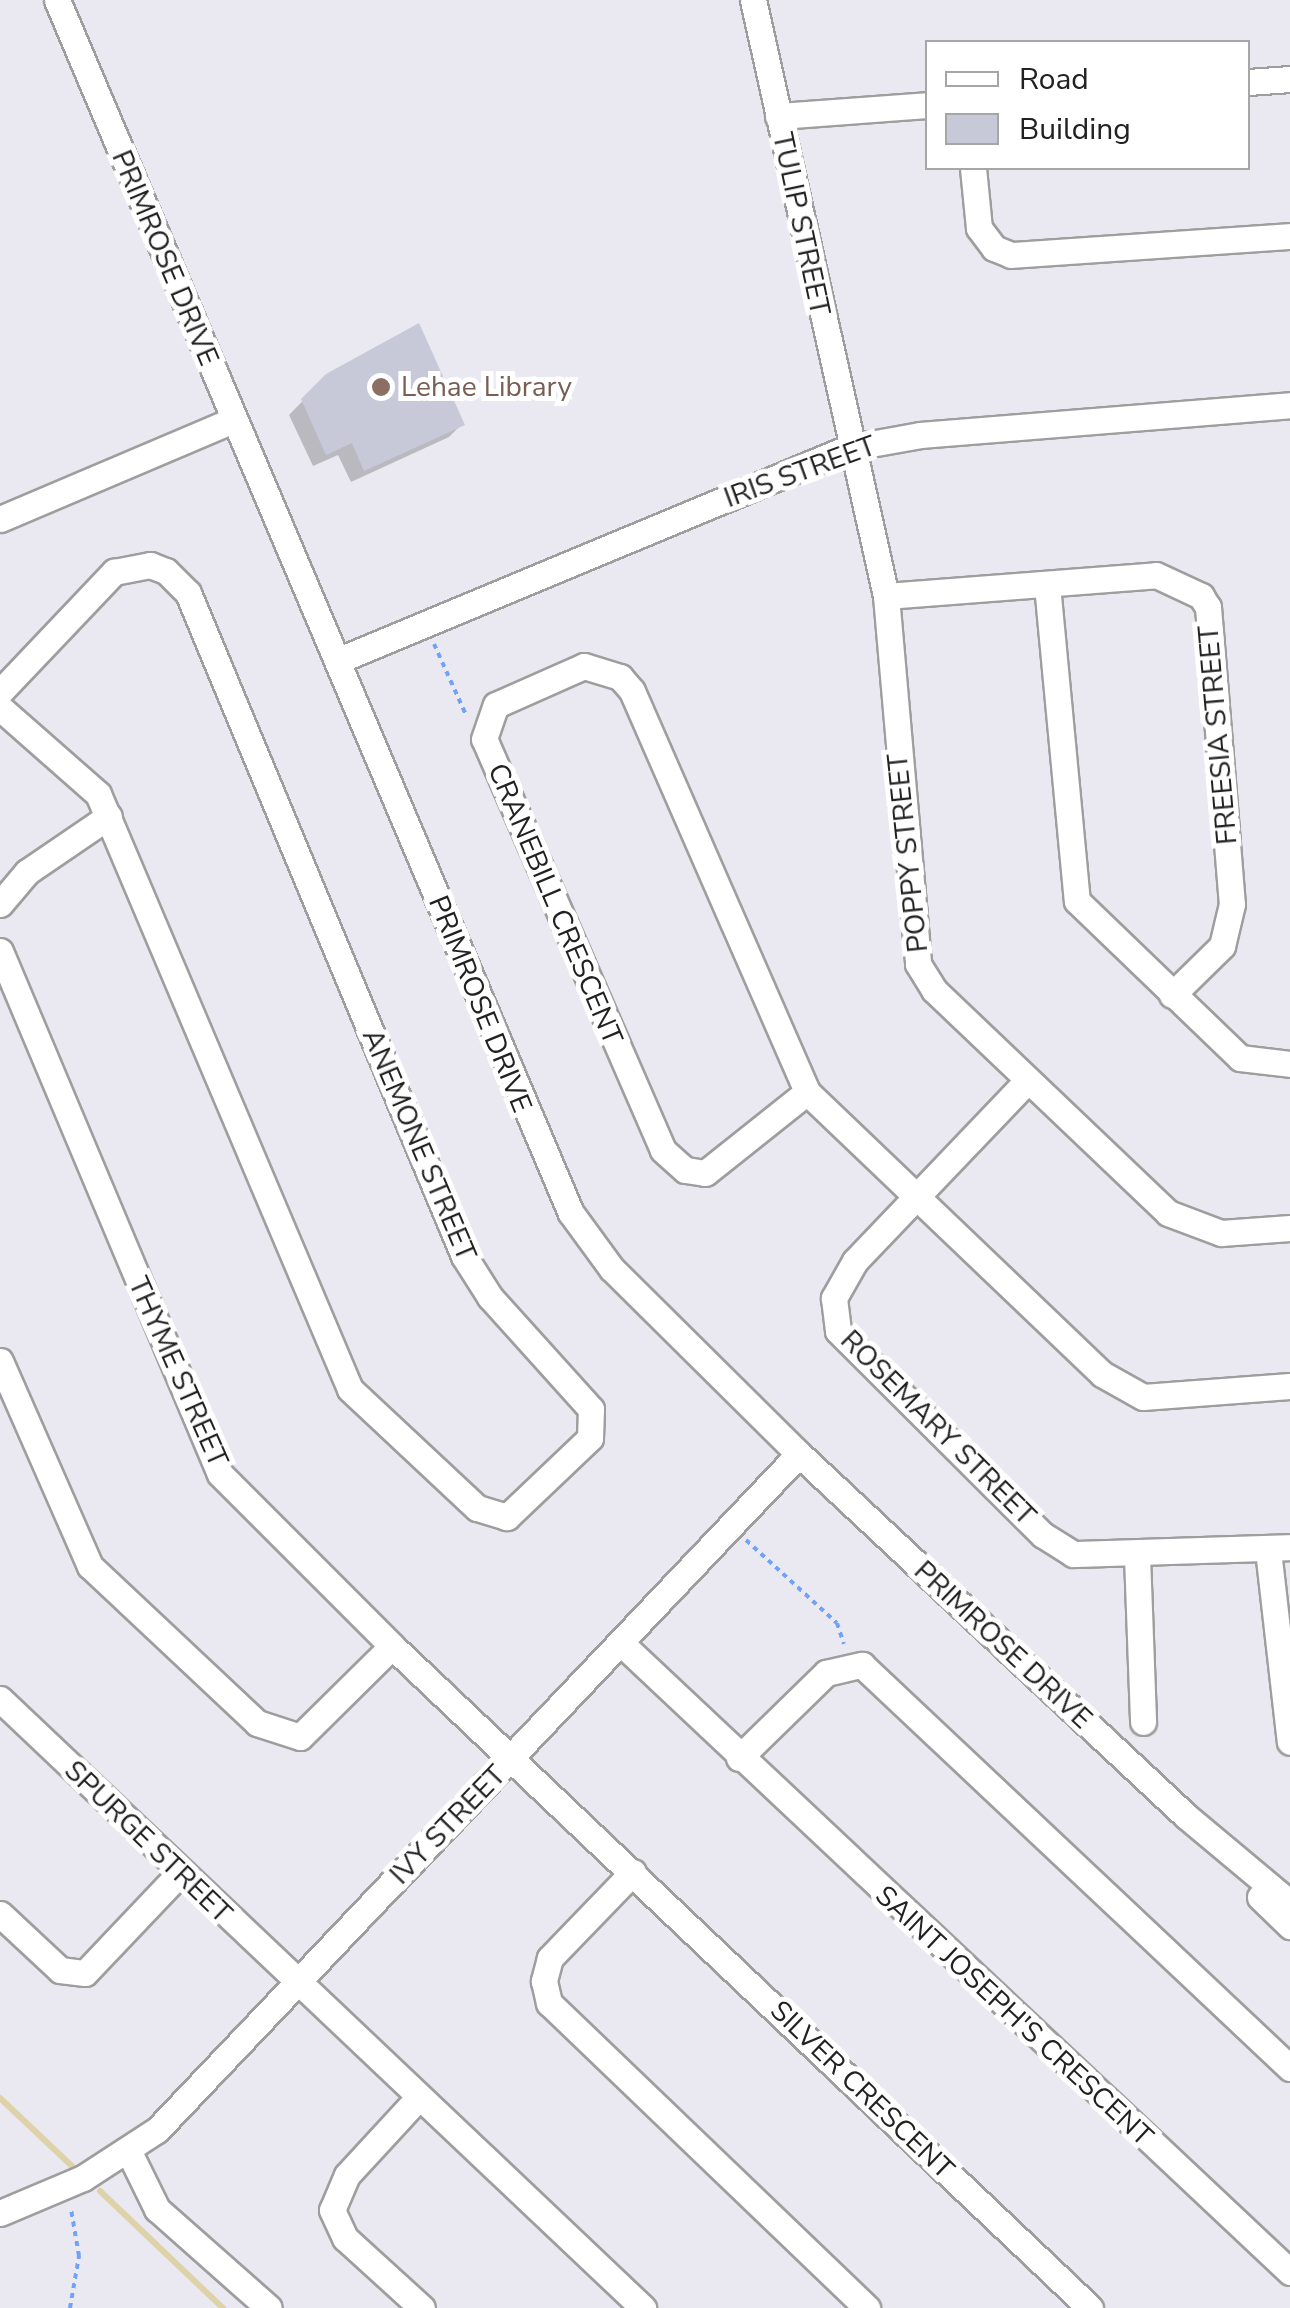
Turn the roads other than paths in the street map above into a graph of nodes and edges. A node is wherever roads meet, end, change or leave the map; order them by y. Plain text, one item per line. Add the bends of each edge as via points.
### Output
1 (57, 0) edge
2 (753, 0) edge
3 (1290, 80) edge
4 (1250, 82) edge
5 (925, 104) edge
6 (778, 116) junction
7 (973, 170) edge
8 (1290, 236) edge
9 (1290, 405) edge
10 (233, 420) junction
11 (848, 448) junction
12 (0, 519) edge
13 (1046, 586) junction
14 (886, 596) junction
15 (338, 660) junction
16 (0, 692) edge
17 (0, 708) edge
18 (109, 816) junction
19 (0, 904) edge
20 (0, 950) edge
21 (1172, 995) junction
22 (1290, 1064) edge
23 (1026, 1082) junction
24 (808, 1092) junction
25 (916, 1197) junction
26 (1290, 1228) edge
27 (0, 1361) edge
28 (1290, 1386) edge
29 (798, 1454) junction
30 (1279, 1548) edge
31 (1137, 1556) junction
32 (622, 1644) junction
33 (392, 1646) junction
34 (0, 1699) edge
35 (1143, 1722) dead end
36 (1290, 1742) edge
37 (512, 1758) junction
38 (739, 1758) junction
39 (1186, 1816) junction
40 (633, 1872) junction
41 (179, 1874) junction
42 (1290, 1903) edge
43 (0, 1914) edge
44 (1290, 1926) edge
45 (299, 1983) junction
46 (1290, 2068) edge
47 (419, 2098) junction
48 (128, 2150) junction
49 (0, 2213) edge
50 (1290, 2272) edge
51 (268, 2308) edge
52 (422, 2308) edge
53 (644, 2308) edge
54 (867, 2308) edge
55 (1090, 2308) edge

1 - 10 street, PRIMROSE DRIVE
2 - 6 street, TULIP STREET
3 - 4 street
5 - 6 street
6 - 11 street, TULIP STREET
7 - 8 street via 979,228 994,248 1011,256
9 - 11 street, IRIS STREET via 920,435
10 - 12 street
10 - 15 street, PRIMROSE DRIVE
11 - 14 street, POPPY STREET
11 - 15 street, IRIS STREET
13 - 14 street, FREESIA STREET
13 - 21 street via 1077,901
13 - 21 street, FREESIA STREET via 1169,577 1194,588 1208,607 1230,927 1222,946
14 - 23 street, POPPY STREET via 918,964 934,990
15 - 29 street, PRIMROSE DRIVE via 571,1213 612,1269
16 - 18 street, ANEMONE STREET via 114,572 150,565 188,593 464,1256 490,1297 591,1409 590,1438 507,1517 477,1508 350,1389
17 - 18 street, ANEMONE STREET via 90,784
18 - 19 street via 27,872
20 - 33 street, THYME STREET via 220,1474
21 - 22 street via 1240,1058
23 - 25 street, ROSEMARY STREET
23 - 26 street, POPPY STREET via 1186,1223 1221,1232
24 - 24 street, CRANEBILL CRESCENT via 632,690 606,668 584,666 496,705 483,728 663,1150 686,1170 705,1173
24 - 25 street, CRANEBILL CRESCENT
25 - 28 street, CRANEBILL CRESCENT via 1128,1392 1143,1397
25 - 31 street, ROSEMARY STREET via 839,1284 833,1308 838,1331 1043,1535 1073,1554
27 - 33 street via 90,1566 257,1723 300,1737
29 - 32 street, IVY STREET
29 - 39 street, PRIMROSE DRIVE
30 - 31 street, ROSEMARY STREET
30 - 36 street
31 - 35 street
32 - 37 street, IVY STREET
32 - 38 street, SAINT JOSEPH'S CRESCENT
33 - 37 street, THYME STREET
34 - 41 street, SPURGE STREET
37 - 40 street, SILVER CRESCENT
37 - 45 street, IVY STREET
38 - 46 street via 826,1673 849,1663 877,1674
38 - 50 street, SAINT JOSEPH'S CRESCENT
39 - 42 street, PRIMROSE DRIVE
39 - 44 street, PRIMROSE DRIVE
40 - 54 street via 550,1958 544,1981 549,2003
40 - 55 street, SILVER CRESCENT
41 - 43 street via 86,1973 60,1970
41 - 45 street, SPURGE STREET
45 - 47 street, SPURGE STREET
45 - 48 street, IVY STREET via 156,2130
47 - 52 street via 347,2175 332,2210 345,2238
47 - 53 street, SPURGE STREET
48 - 49 street, IVY STREET
48 - 51 street via 158,2209

